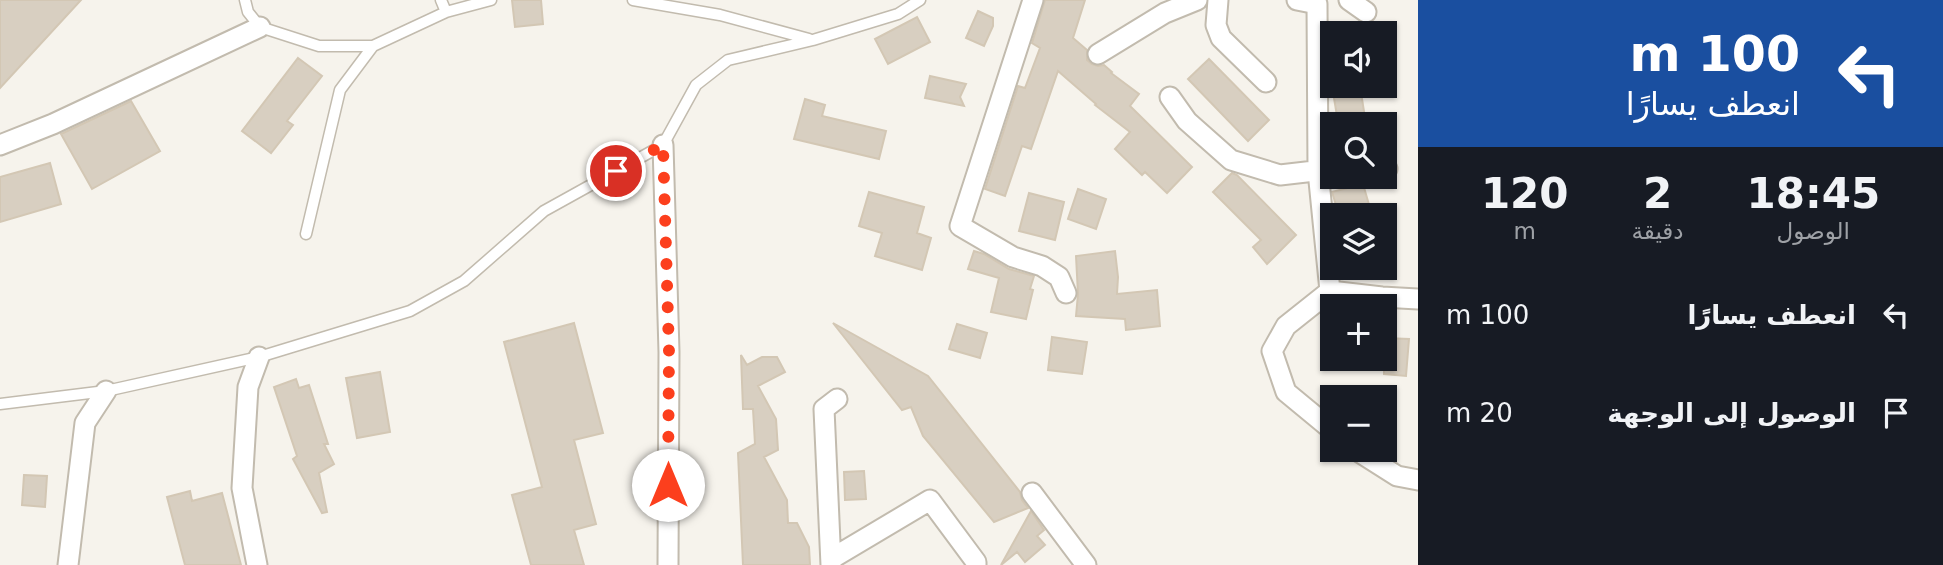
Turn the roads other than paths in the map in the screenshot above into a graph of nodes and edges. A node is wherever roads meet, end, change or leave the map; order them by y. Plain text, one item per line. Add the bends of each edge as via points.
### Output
1 (245, 0) edge
2 (442, 0) edge
3 (491, 0) edge
4 (633, 0) edge
5 (920, 0) edge
6 (1033, 0) edge
7 (1197, 0) edge
8 (1218, 0) edge
9 (1297, 0) edge
10 (1349, 0) edge
11 (1319, 1) edge
12 (446, 12) junction
13 (1366, 12) dead end
14 (260, 27) junction
15 (813, 40) junction
16 (373, 46) junction
17 (1098, 54) dead end
18 (1266, 82) dead end
19 (1170, 97) dead end
20 (1323, 112) edge
21 (0, 145) edge
22 (663, 145) junction
23 (1320, 171) edge
24 (1326, 189) edge
25 (306, 234) dead end
26 (1330, 290) junction
27 (1066, 293) dead end
28 (1418, 299) edge
29 (260, 358) junction
30 (106, 391) junction
31 (837, 400) dead end
32 (0, 404) edge
33 (1320, 420) edge
34 (1375, 462) edge
35 (1418, 480) edge
36 (1032, 493) dead end
37 (831, 562) edge
38 (68, 565) edge
39 (257, 565) edge
40 (668, 565) edge
41 (976, 565) edge
42 (1086, 565) edge

1 - 14 lane
2 - 12 lane
3 - 12 lane
4 - 15 lane via 720,15
5 - 15 lane via 898,14
6 - 27 street via 960,226 1013,257 1042,265 1059,277
7 - 17 street via 1165,13
8 - 18 street via 1216,25 1221,38
9 - 11 street
10 - 13 street
11 - 20 street
12 - 16 lane
14 - 16 lane via 319,46
14 - 21 street
15 - 22 lane via 728,60 696,85
16 - 25 lane via 340,90
19 - 23 street via 1187,121 1231,160 1280,175
22 - 29 lane via 544,211 464,281 410,312
22 - 40 street via 669,352
24 - 26 street
26 - 28 street
26 - 33 street via 1286,327 1272,351 1286,392
29 - 30 lane
29 - 39 street via 248,387 242,488
30 - 32 lane
30 - 38 street via 85,423
31 - 37 street via 824,409
34 - 35 street via 1397,476
36 - 42 street
37 - 41 street via 930,500

